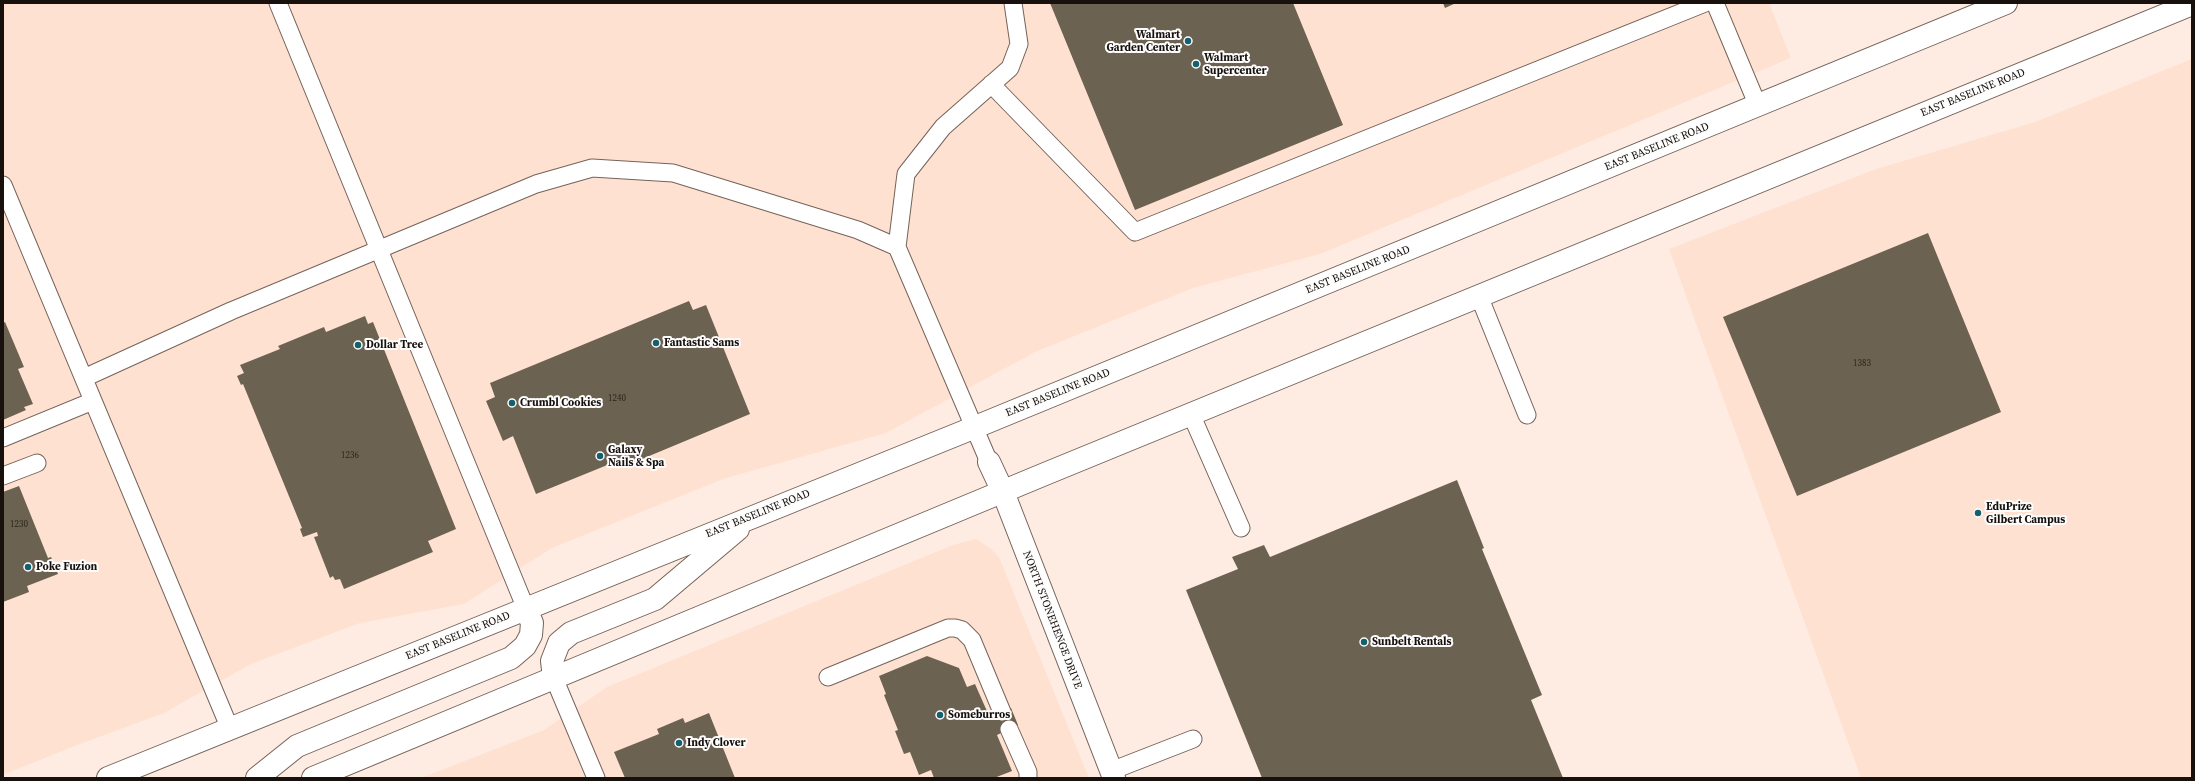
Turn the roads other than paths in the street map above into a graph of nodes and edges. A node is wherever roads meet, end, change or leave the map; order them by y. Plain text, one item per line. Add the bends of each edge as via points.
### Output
1 (278, 3) edge
2 (1013, 3) edge
3 (1705, 3) edge
4 (1715, 3) edge
5 (2006, 3) edge
6 (2192, 4) edge
7 (991, 84) junction
8 (1758, 106) junction
9 (3, 185) edge
10 (897, 247) junction
11 (379, 249) junction
12 (1480, 296) junction
13 (84, 378) junction
14 (93, 401) junction
15 (1191, 414) junction
16 (1527, 415) dead end
17 (973, 428) junction
18 (3, 438) edge
19 (989, 462) joint
20 (37, 463) dead end
21 (3, 476) edge
22 (1003, 492) junction
23 (753, 516) junction
24 (1241, 528) dead end
25 (526, 609) junction
26 (828, 677) dead end
27 (554, 678) junction
28 (1002, 712) dead end
29 (230, 729) junction
30 (1009, 729) dead end
31 (1194, 739) dead end
32 (1112, 775) edge
33 (108, 778) edge
34 (257, 778) edge
35 (313, 778) edge
36 (596, 778) edge
37 (1028, 778) edge

1 - 11 lane
2 - 7 lane via 1019,44 1010,68
3 - 7 lane via 1135,232
4 - 8 lane
5 - 8 main road, EAST BASELINE ROAD
6 - 12 main road, EAST BASELINE ROAD
7 - 10 lane via 943,127 906,174
8 - 17 main road, EAST BASELINE ROAD
9 - 13 lane
10 - 11 lane via 858,230 673,172 592,168 536,184
10 - 17 lane
11 - 13 lane via 231,311
11 - 25 lane
12 - 15 main road, EAST BASELINE ROAD
12 - 16 lane
13 - 14 lane
14 - 18 lane
14 - 29 lane
15 - 22 main road, EAST BASELINE ROAD
15 - 24 lane
17 - 19 lane
17 - 23 main road, EAST BASELINE ROAD
19 - 22 main road, NORTH STONEHENGE DRIVE
20 - 21 lane
22 - 27 main road, EAST BASELINE ROAD
22 - 32 main road, NORTH STONEHENGE DRIVE
23 - 25 main road, EAST BASELINE ROAD
23 - 27 main road via 654,599 571,634 559,642 552,661
25 - 29 main road, EAST BASELINE ROAD
25 - 34 main road via 532,623 531,635 525,646 511,658 297,746
26 - 28 lane via 948,628 955,628 962,630 972,640
27 - 35 main road, EAST BASELINE ROAD
27 - 36 lane
29 - 33 main road, EAST BASELINE ROAD
30 - 37 lane via 1028,772
31 - 32 lane

